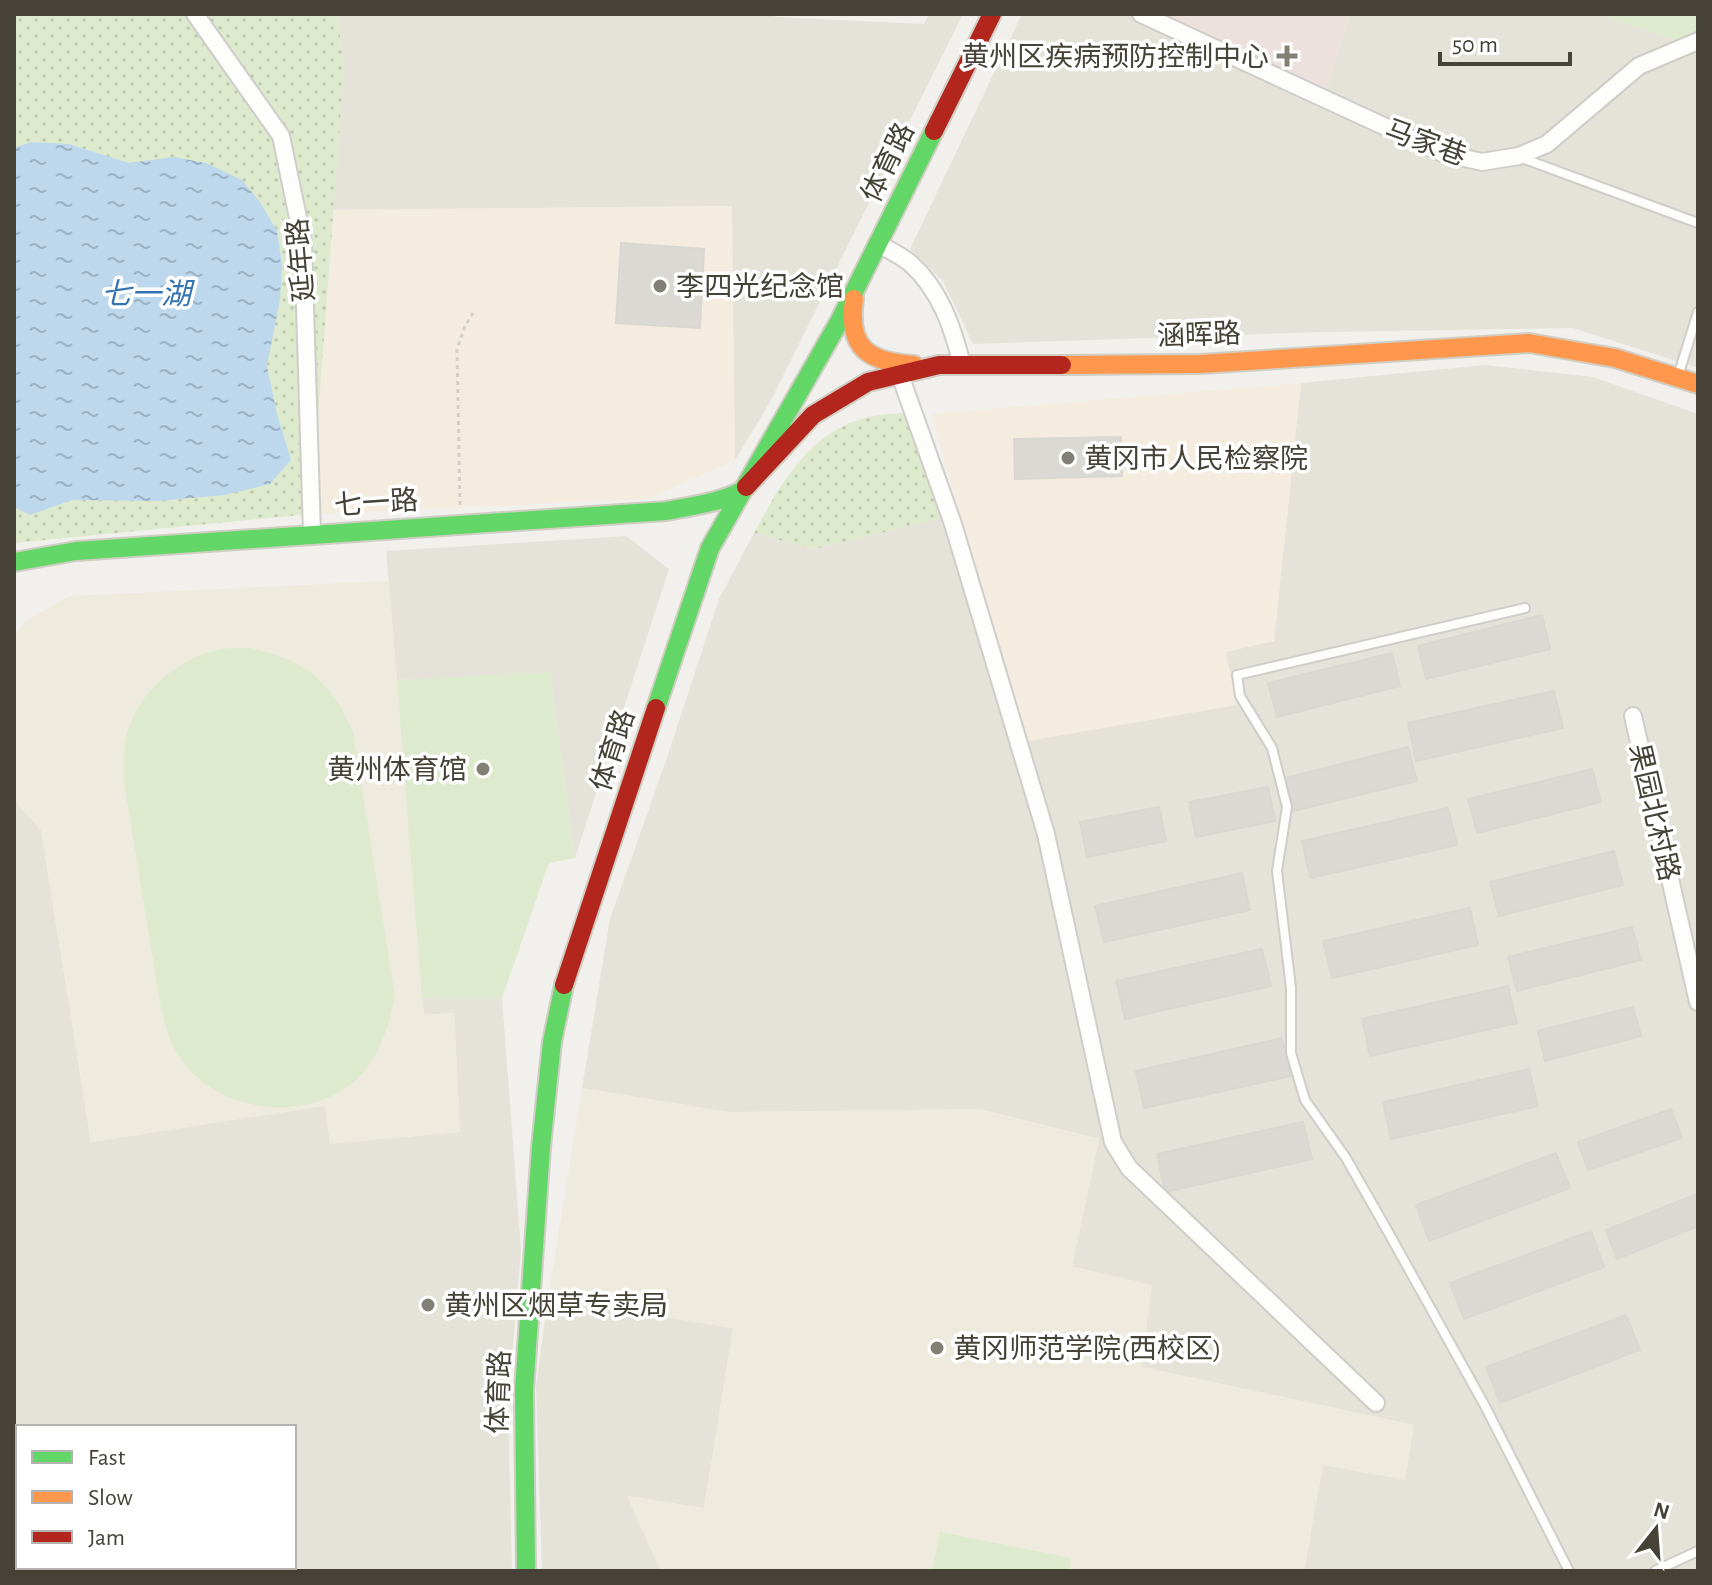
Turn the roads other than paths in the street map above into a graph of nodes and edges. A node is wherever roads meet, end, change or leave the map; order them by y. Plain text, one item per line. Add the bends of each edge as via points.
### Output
1 (195, 14) edge
2 (992, 14) edge
3 (1141, 14) edge
4 (1698, 41) edge
5 (1519, 156) junction
6 (1698, 223) edge
7 (878, 244) junction
8 (857, 287) junction
9 (1698, 312) edge
10 (939, 365) junction
11 (962, 365) junction
12 (900, 375) junction
13 (1678, 376) junction
14 (1698, 384) edge
15 (741, 492) junction
16 (312, 534) junction
17 (14, 562) edge
18 (1525, 608) dead end
19 (1633, 716) dead end
20 (1698, 1002) edge
21 (1376, 1403) dead end
22 (1698, 1551) edge
23 (526, 1571) edge
24 (1569, 1571) edge
25 (1655, 1571) edge

1 - 16 street, 延年路 via 281,136 303,242
2 - 7 street, 体育路
3 - 5 street, 马家巷 via 1442,153 1482,162
4 - 5 street, 马家巷 via 1639,66 1547,144
5 - 6 lane
7 - 8 street, 体育路
7 - 11 street via 910,263 935,290
8 - 10 street via 850,317 864,352 891,364
8 - 15 street, 体育路
9 - 13 lane
10 - 11 street, 涵晖路
10 - 12 street, 涵晖路
11 - 13 street, 涵晖路 via 1200,364 1529,343 1584,349
12 - 15 street, 涵晖路 via 868,382 813,415
12 - 21 street via 953,524 1046,834 1113,1142 1129,1168
13 - 14 street, 涵晖路
15 - 16 street, 七一路 via 666,511
15 - 23 street, 体育路 via 710,548 688,610 565,981 552,1042 524,1390
16 - 17 street, 七一路 via 76,551
18 - 24 lane via 1237,675 1240,696 1272,748 1287,807 1277,871 1291,988 1291,1053 1305,1100 1387,1230
19 - 20 street, 果园北村路
22 - 25 lane

